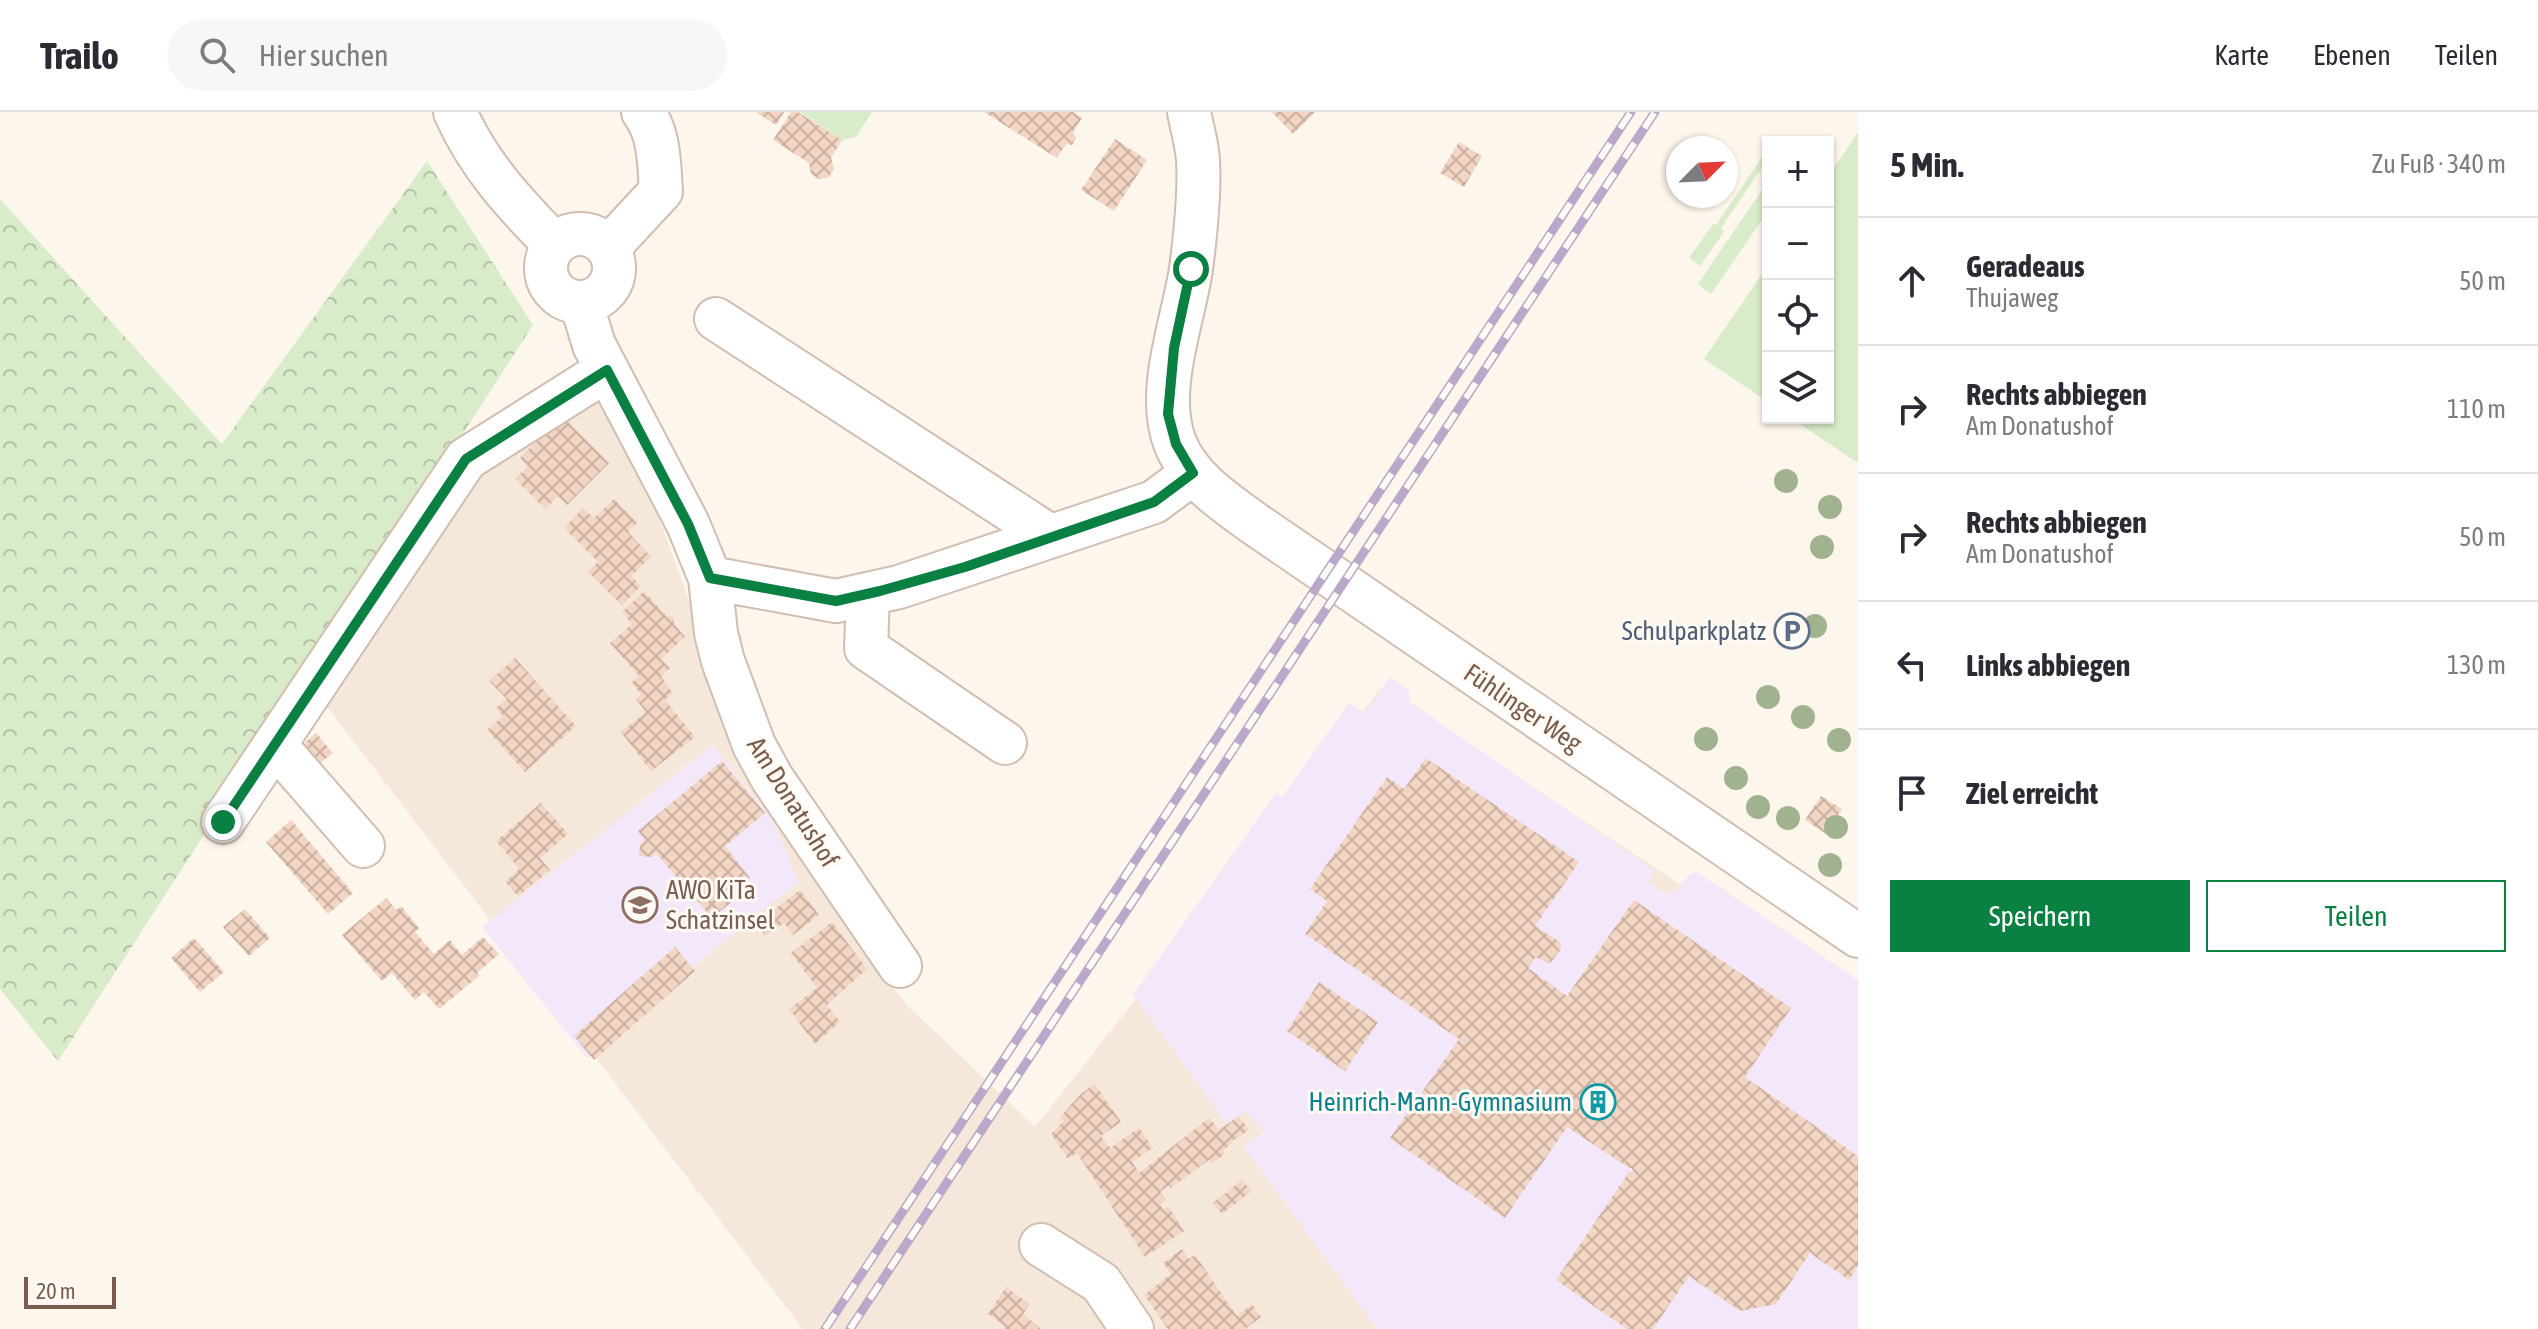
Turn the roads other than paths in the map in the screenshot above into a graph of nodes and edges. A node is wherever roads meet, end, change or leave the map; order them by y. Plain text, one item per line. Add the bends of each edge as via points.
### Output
1 (455, 112) edge
2 (643, 112) edge
3 (1189, 112) edge
4 (555, 245) junction
5 (608, 248) junction
6 (581, 302) junction
7 (716, 319) dead end
8 (607, 370) junction
9 (1193, 473) junction
10 (1050, 536) junction
11 (710, 578) junction
12 (868, 594) junction
13 (1005, 743) dead end
14 (276, 746) junction
15 (223, 822) dead end
16 (363, 846) dead end
17 (1858, 936) edge
18 (900, 966) dead end
19 (1041, 1245) dead end
20 (1132, 1329) edge

1 - 4 street via 468,142 506,195
2 - 5 street via 658,150 661,191
3 - 9 street via 1198,159 1195,212 1168,414 1176,444
4 - 5 street via 582,234
4 - 6 street via 548,256 549,282 557,293
5 - 6 street via 613,276 595,298
6 - 8 street, Am Donatushof
7 - 10 street
8 - 11 street, Am Donatushof via 688,524
8 - 14 street via 466,459
9 - 10 street via 1154,502
9 - 17 street, Fühlinger Weg via 1255,524
10 - 12 street
11 - 12 street via 836,601
11 - 18 street, Am Donatushof via 723,661 754,745
12 - 13 street via 866,648
14 - 15 street
14 - 16 street
19 - 20 street via 1101,1283

